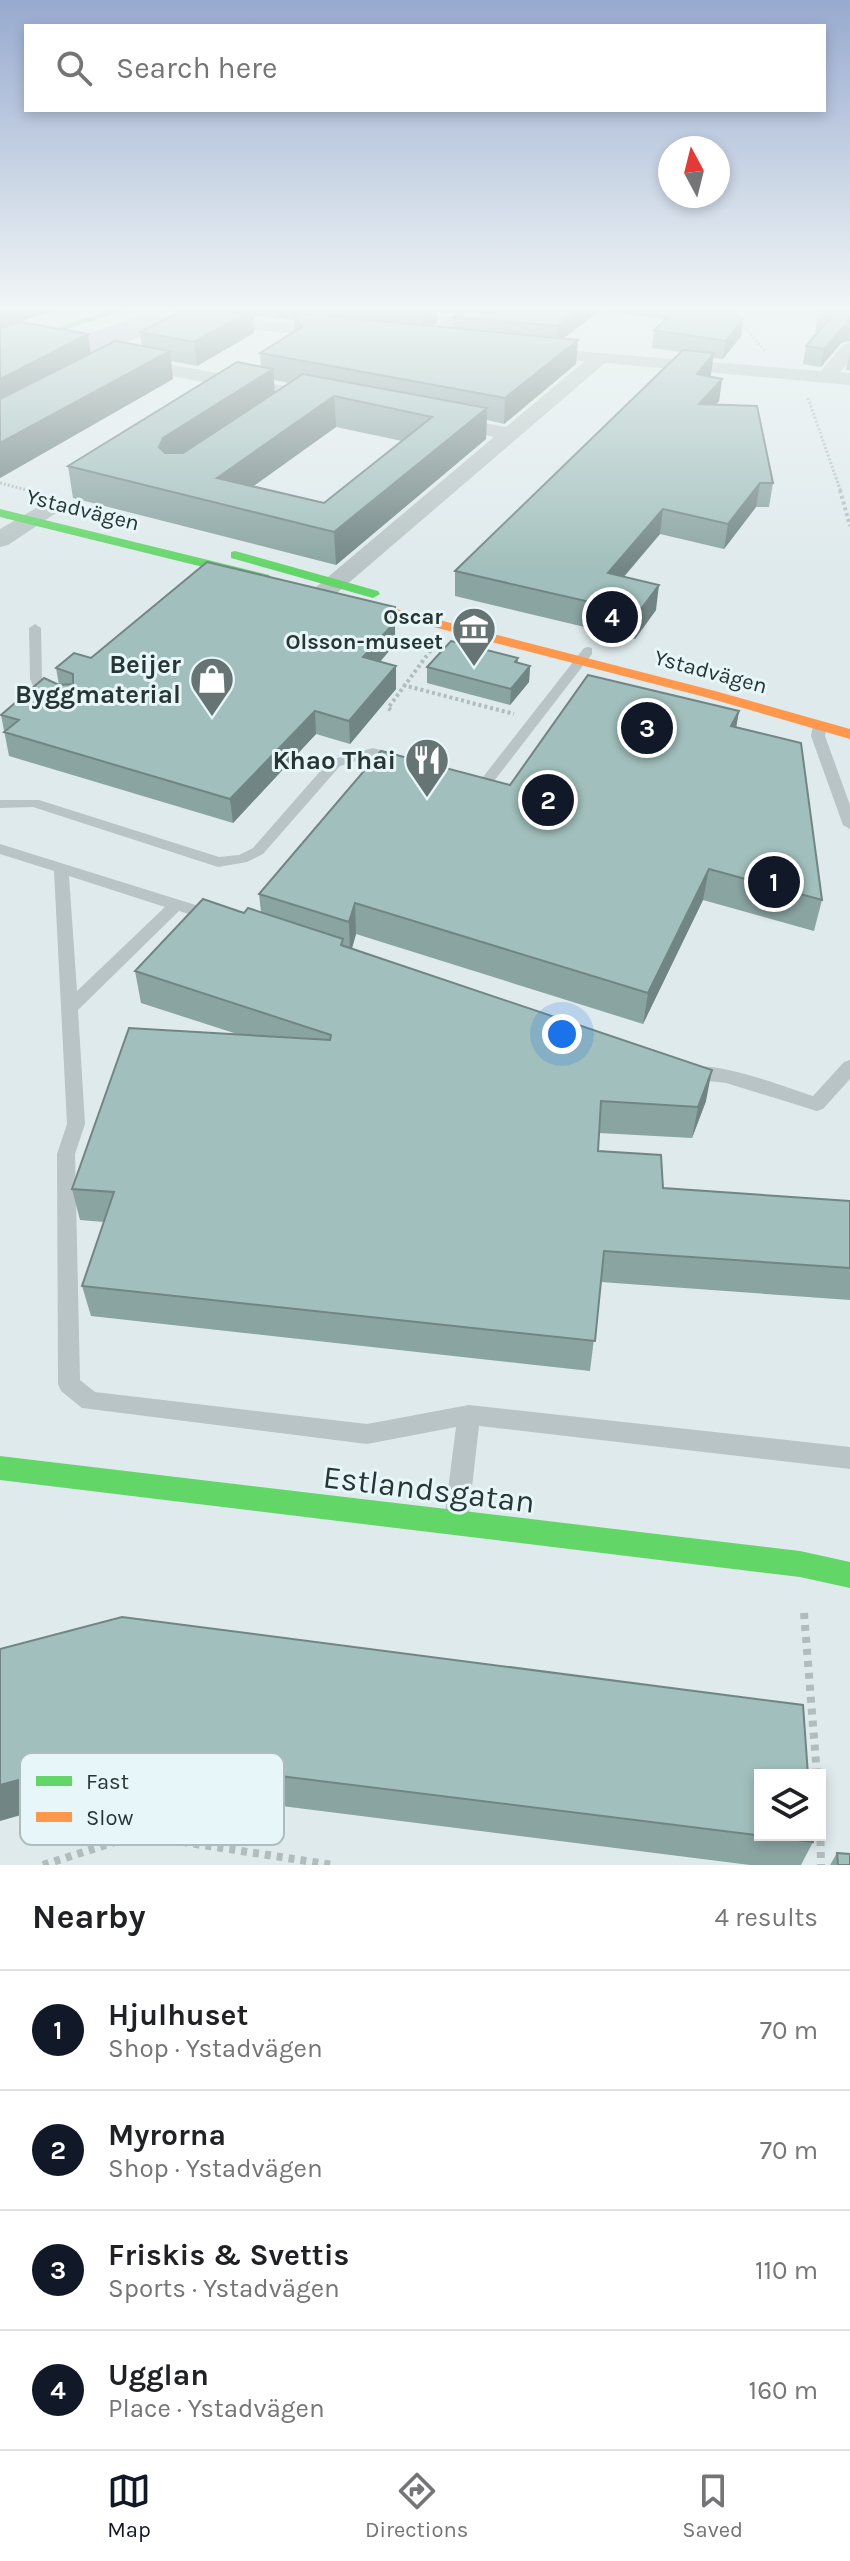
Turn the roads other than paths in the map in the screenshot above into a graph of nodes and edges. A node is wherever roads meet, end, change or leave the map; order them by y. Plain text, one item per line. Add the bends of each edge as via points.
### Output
1 (297, 397) edge
2 (311, 397) edge
3 (554, 397) edge
4 (347, 404) edge
5 (276, 411) edge
6 (424, 418) edge
7 (510, 434) junction
8 (0, 497) edge
9 (0, 513) edge
10 (38, 514) junction
11 (0, 540) edge
12 (328, 588) junction
13 (35, 628) dead end
14 (584, 656) junction
15 (70, 702) edge
16 (850, 716) edge
17 (820, 726) junction
18 (850, 734) edge
19 (415, 763) edge
20 (458, 775) edge
21 (0, 804) edge
22 (850, 825) edge
23 (0, 849) edge
24 (61, 867) junction
25 (176, 905) junction
26 (236, 924) edge
27 (69, 1008) junction
28 (666, 1065) edge
29 (850, 1067) edge
30 (469, 1415) junction
31 (850, 1458) edge
32 (0, 1468) edge
33 (456, 1523) junction
34 (850, 1575) edge

1 - 5 street
2 - 4 street
3 - 7 street
6 - 7 street
7 - 12 street
8 - 10 main road, Ystadvägen
9 - 10 main road, Ystadvägen
10 - 11 street
10 - 12 main road, Ystadvägen
12 - 14 main road, Ystadvägen
13 - 15 lane via 36,679 42,692
14 - 16 main road, Ystadvägen
14 - 17 main road, Ystadvägen
14 - 20 lane via 486,782
17 - 18 main road, Ystadvägen
17 - 22 lane via 818,736
19 - 21 lane via 373,752 335,763 258,851 218,862 34,803
23 - 24 lane
24 - 25 lane
24 - 27 lane
25 - 26 lane
25 - 27 lane
27 - 30 lane via 76,1124 66,1154 69,1384 90,1401 367,1434
28 - 29 lane via 696,1075 726,1076 817,1104
30 - 31 lane
30 - 33 lane
32 - 33 main road, Estlandsgatan
33 - 34 main road, Estlandsgatan via 800,1564

